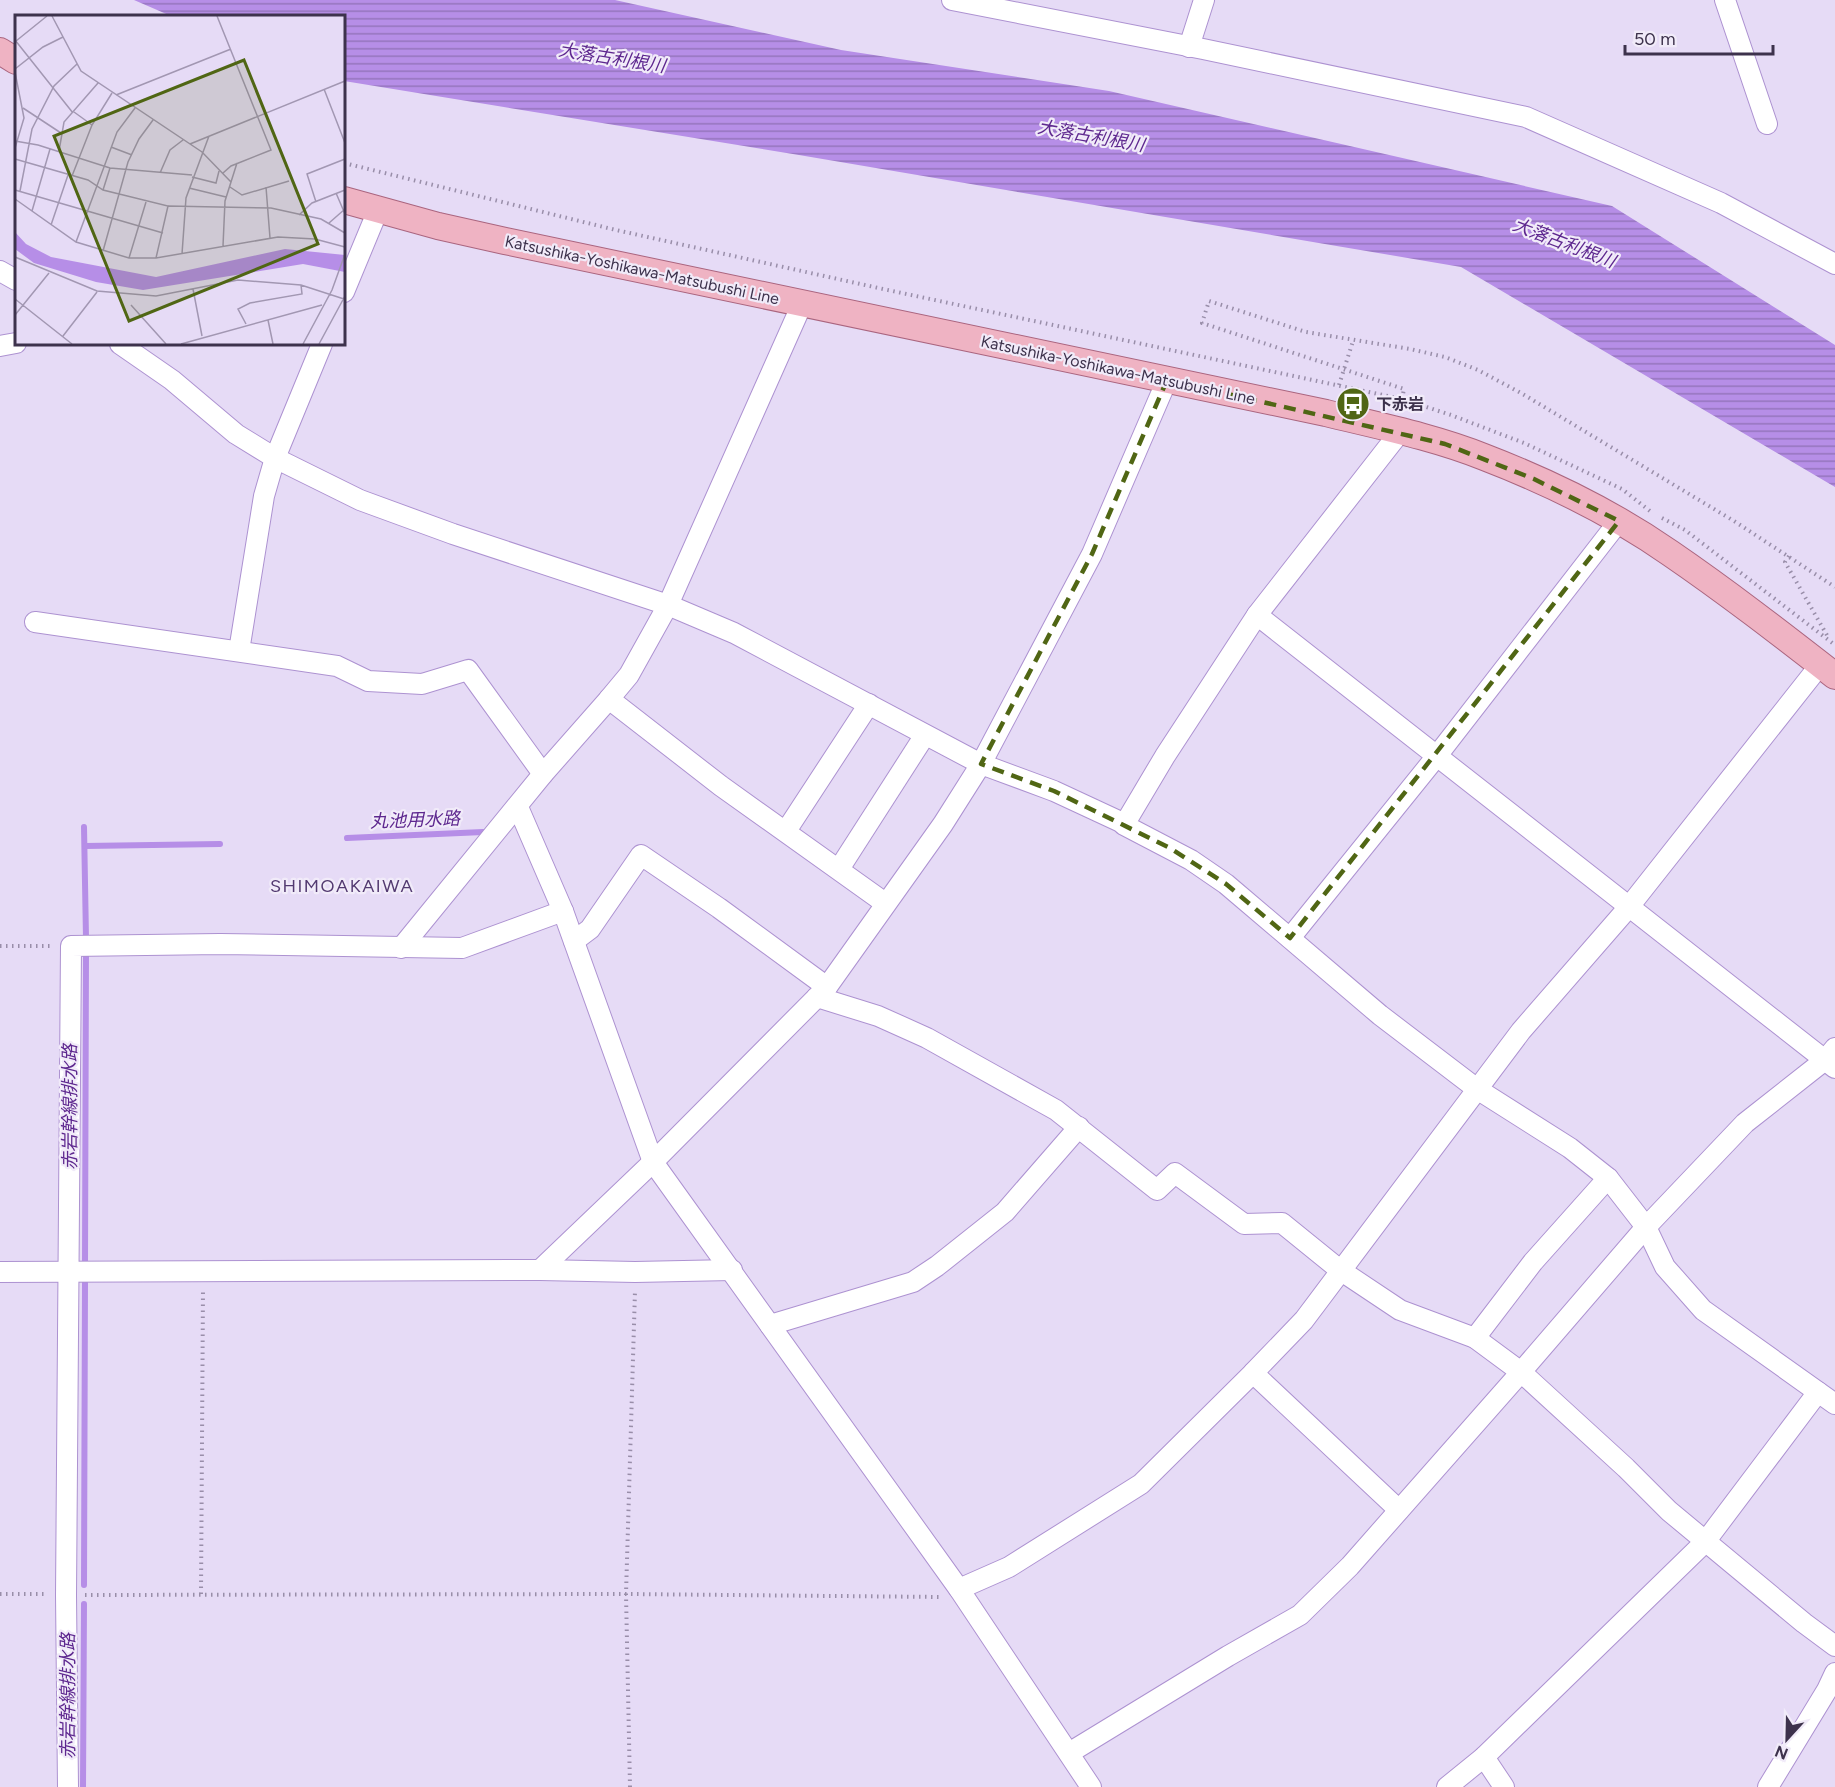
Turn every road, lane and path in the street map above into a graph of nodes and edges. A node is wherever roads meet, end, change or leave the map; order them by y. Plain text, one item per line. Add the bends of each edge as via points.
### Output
1 (952, 0) edge
2 (1204, 0) edge
3 (1725, 0) edge
4 (1189, 46) junction
5 (0, 51) edge
6 (15, 60) edge
7 (1767, 124) dead end
8 (345, 200) edge
9 (378, 210) junction
10 (1835, 264) edge
11 (0, 271) edge
12 (15, 279) edge
13 (345, 290) edge
14 (802, 304) junction
15 (1353, 341) junction
16 (15, 344) edge
17 (121, 345) edge
18 (322, 345) edge
19 (0, 346) edge
20 (1343, 369) junction
21 (1167, 380) junction
22 (1339, 385) dead end
23 (1402, 399) dead end
24 (1400, 432) junction
25 (275, 458) junction
26 (1619, 522) junction
27 (1789, 556) junction
28 (1835, 587) edge
29 (668, 604) junction
30 (1257, 615) junction
31 (35, 622) dead end
32 (1830, 640) dead end
33 (239, 651) junction
34 (1827, 670) edge
35 (609, 699) junction
36 (870, 704) junction
37 (925, 735) junction
38 (1436, 757) junction
39 (981, 764) junction
40 (543, 774) junction
41 (518, 807) junction
42 (1125, 824) junction
43 (786, 831) junction
44 (839, 869) junction
45 (885, 903) junction
46 (1628, 908) junction
47 (563, 911) junction
48 (1290, 938) junction
49 (574, 941) junction
50 (0, 946) edge
51 (71, 946) junction
52 (401, 948) junction
53 (822, 992) junction
54 (1832, 1059) edge
55 (1478, 1089) junction
56 (1079, 1127) junction
57 (653, 1162) junction
58 (1608, 1178) junction
59 (1646, 1227) junction
60 (540, 1270) junction
61 (732, 1270) junction
62 (1340, 1270) junction
63 (0, 1272) edge
64 (203, 1272) junction
65 (635, 1272) junction
66 (70, 1273) junction
67 (770, 1325) junction
68 (1475, 1338) junction
69 (1521, 1372) junction
70 (1253, 1373) junction
71 (1818, 1392) junction
72 (1835, 1404) edge
73 (1399, 1510) junction
74 (1706, 1542) junction
75 (961, 1593) junction
76 (0, 1594) edge
77 (201, 1594) junction
78 (626, 1594) junction
79 (66, 1595) junction
80 (1835, 1646) edge
81 (1835, 1673) edge
82 (1069, 1753) junction
83 (1484, 1757) junction
84 (68, 1787) edge
85 (630, 1787) edge
86 (1091, 1787) edge
87 (1447, 1787) edge
88 (1504, 1787) edge
89 (1768, 1787) edge

1 - 4 street
2 - 4 street
3 - 7 street
4 - 10 street via 1526,117 1721,203
5 - 6 main road
8 - 9 main road, Katsushika-Yoshikawa-Matsubushi Line
9 - 13 street
9 - 14 main road, Katsushika-Yoshikawa-Matsubushi Line
11 - 12 street
14 - 21 main road, Katsushika-Yoshikawa-Matsubushi Line
14 - 29 street
15 - 20 path
15 - 20 path via 1305,333 1209,302 1202,323
15 - 27 path via 1445,357 1478,370
16 - 19 street
17 - 25 street via 172,380 236,434
18 - 25 street
20 - 22 path
20 - 23 path via 1404,389
21 - 24 main road, Katsushika-Yoshikawa-Matsubushi Line
21 - 39 street via 1092,554
24 - 26 main road, Katsushika-Yoshikawa-Matsubushi Line via 1484,457
24 - 30 street
25 - 29 street via 360,500
25 - 33 street via 264,496
26 - 34 main road, Katsushika-Yoshikawa-Matsubushi Line via 1669,552
26 - 38 street
27 - 28 path
27 - 32 path via 1785,562
29 - 35 street via 629,675
29 - 36 street via 734,633
30 - 38 street
30 - 42 street
31 - 33 street
33 - 40 street via 337,666 368,681 422,684 468,670
34 - 46 street
35 - 40 street
35 - 43 street
36 - 37 street
36 - 43 street
37 - 39 street
37 - 44 street
38 - 46 street
38 - 48 street
39 - 42 street via 1054,791
39 - 45 street via 943,825
40 - 41 street
41 - 47 street
41 - 52 street
42 - 48 street via 1226,884
43 - 44 street
44 - 45 street
45 - 53 street
46 - 54 street
46 - 55 street via 1521,1031
47 - 49 street
47 - 52 street via 462,948
48 - 55 street via 1380,1015
49 - 53 street via 590,929 640,855 719,908
49 - 57 street
50 - 51 path
51 - 52 street
51 - 66 street
53 - 56 street via 927,1038 1056,1110
53 - 57 street
54 - 59 street via 1744,1123
55 - 58 street via 1570,1148
55 - 62 street
56 - 62 street via 1157,1190 1174,1173 1244,1224 1282,1223
56 - 67 street via 1005,1212 913,1282
57 - 60 street
57 - 61 street
58 - 59 street
58 - 68 street via 1533,1263
59 - 69 street
59 - 71 street via 1665,1267 1703,1310
60 - 64 street
60 - 65 street
61 - 65 street
61 - 67 street
62 - 68 street via 1400,1310
62 - 70 street via 1304,1320
63 - 66 street
64 - 66 street
64 - 77 path
65 - 78 path
66 - 79 street
67 - 75 street
68 - 69 street
69 - 73 street
69 - 74 street
70 - 73 street
70 - 75 street via 1141,1484
71 - 72 street
71 - 74 street
73 - 82 street via 1300,1615
74 - 80 street
74 - 83 street
75 - 78 path
75 - 82 street
76 - 79 path
77 - 78 path
77 - 79 path
78 - 85 path
79 - 84 street
81 - 89 street
82 - 86 street
83 - 87 street
83 - 88 street

